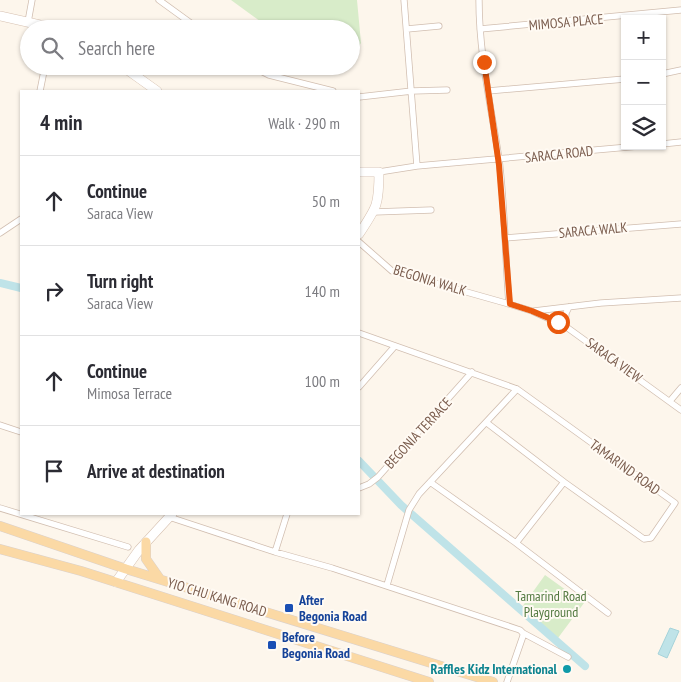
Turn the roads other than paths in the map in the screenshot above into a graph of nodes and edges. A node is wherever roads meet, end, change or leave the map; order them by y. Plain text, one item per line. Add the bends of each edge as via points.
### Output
1 (32, 0) edge
2 (160, 0) edge
3 (404, 0) edge
4 (479, 0) edge
5 (681, 10) edge
6 (646, 15) edge
7 (0, 16) edge
8 (621, 18) edge
9 (20, 20) edge
10 (28, 20) edge
11 (187, 20) edge
12 (439, 26) dead end
13 (406, 29) junction
14 (480, 29) junction
15 (681, 70) edge
16 (666, 73) edge
17 (43, 75) edge
18 (135, 75) edge
19 (269, 75) edge
20 (621, 79) edge
21 (40, 90) edge
22 (156, 90) edge
23 (328, 90) edge
24 (447, 90) dead end
25 (412, 91) junction
26 (488, 92) junction
27 (360, 97) edge
28 (681, 142) edge
29 (666, 144) edge
30 (621, 148) edge
31 (499, 160) junction
32 (417, 166) junction
33 (360, 172) edge
34 (378, 172) junction
35 (431, 210) dead end
36 (374, 212) junction
37 (20, 220) edge
38 (681, 224) edge
39 (0, 233) edge
40 (360, 233) edge
41 (505, 238) junction
42 (360, 243) edge
43 (681, 298) edge
44 (510, 304) junction
45 (569, 307) junction
46 (532, 311) junction
47 (565, 326) junction
48 (360, 333) edge
49 (395, 346) junction
50 (472, 372) junction
51 (360, 386) edge
52 (681, 388) edge
53 (516, 389) junction
54 (670, 401) junction
55 (681, 410) edge
56 (487, 423) junction
57 (0, 425) edge
58 (20, 432) edge
59 (430, 482) junction
60 (564, 482) junction
61 (360, 487) edge
62 (0, 508) edge
63 (20, 514) edge
64 (23, 515) edge
65 (171, 515) edge
66 (287, 515) edge
67 (0, 526) edge
68 (146, 542) junction
69 (516, 543) junction
70 (128, 547) dead end
71 (0, 549) edge
72 (275, 552) junction
73 (126, 569) junction
74 (160, 579) junction
75 (116, 582) junction
76 (387, 585) junction
77 (608, 613) dead end
78 (523, 633) junction
79 (568, 657) dead end
80 (429, 682) edge
81 (493, 682) edge
82 (507, 682) edge

1 - 10 street
2 - 11 street
3 - 13 street
4 - 14 street
5 - 6 street, MIMOSA PLACE
7 - 9 street
8 - 14 street, MIMOSA PLACE
12 - 13 street
13 - 25 street
14 - 26 street
15 - 16 street
17 - 21 street
18 - 22 street
19 - 23 street
20 - 26 street
24 - 25 street
25 - 27 street
25 - 32 street
26 - 31 street
28 - 29 street
30 - 31 street, SARACA ROAD
31 - 32 street, SARACA ROAD
31 - 41 street
32 - 34 street, SARACA ROAD
33 - 34 street, SARACA ROAD
34 - 36 street via 378,203
35 - 36 street
36 - 40 street
37 - 39 street
38 - 41 street, SARACA WALK
41 - 44 street
42 - 44 street, BEGONIA WALK via 392,271
43 - 45 street
44 - 46 street, SARACA VIEW
45 - 46 street
45 - 47 street
46 - 47 street, SARACA VIEW
47 - 54 street, SARACA VIEW
48 - 49 street
49 - 50 street
49 - 51 street
50 - 53 street
50 - 61 street, BEGONIA TERRACE via 375,479
52 - 54 street
53 - 56 street
53 - 60 street, TAMARIND ROAD via 675,503 651,538 647,539
54 - 55 street, SARACA VIEW
56 - 59 street
56 - 60 street, TAMARIND ROAD
57 - 58 street
59 - 69 street
59 - 76 street via 409,510
60 - 69 street
62 - 63 street
64 - 70 street
65 - 68 street
65 - 72 street
66 - 72 street
67 - 73 main road, YIO CHU KANG ROAD
68 - 73 street
68 - 74 main road via 146,559
69 - 77 street
71 - 75 main road, YIO CHU KANG ROAD
72 - 76 street
73 - 74 main road, YIO CHU KANG ROAD
73 - 75 street
74 - 81 main road, YIO CHU KANG ROAD
75 - 80 main road, YIO CHU KANG ROAD
76 - 78 street
78 - 79 street
78 - 82 street

